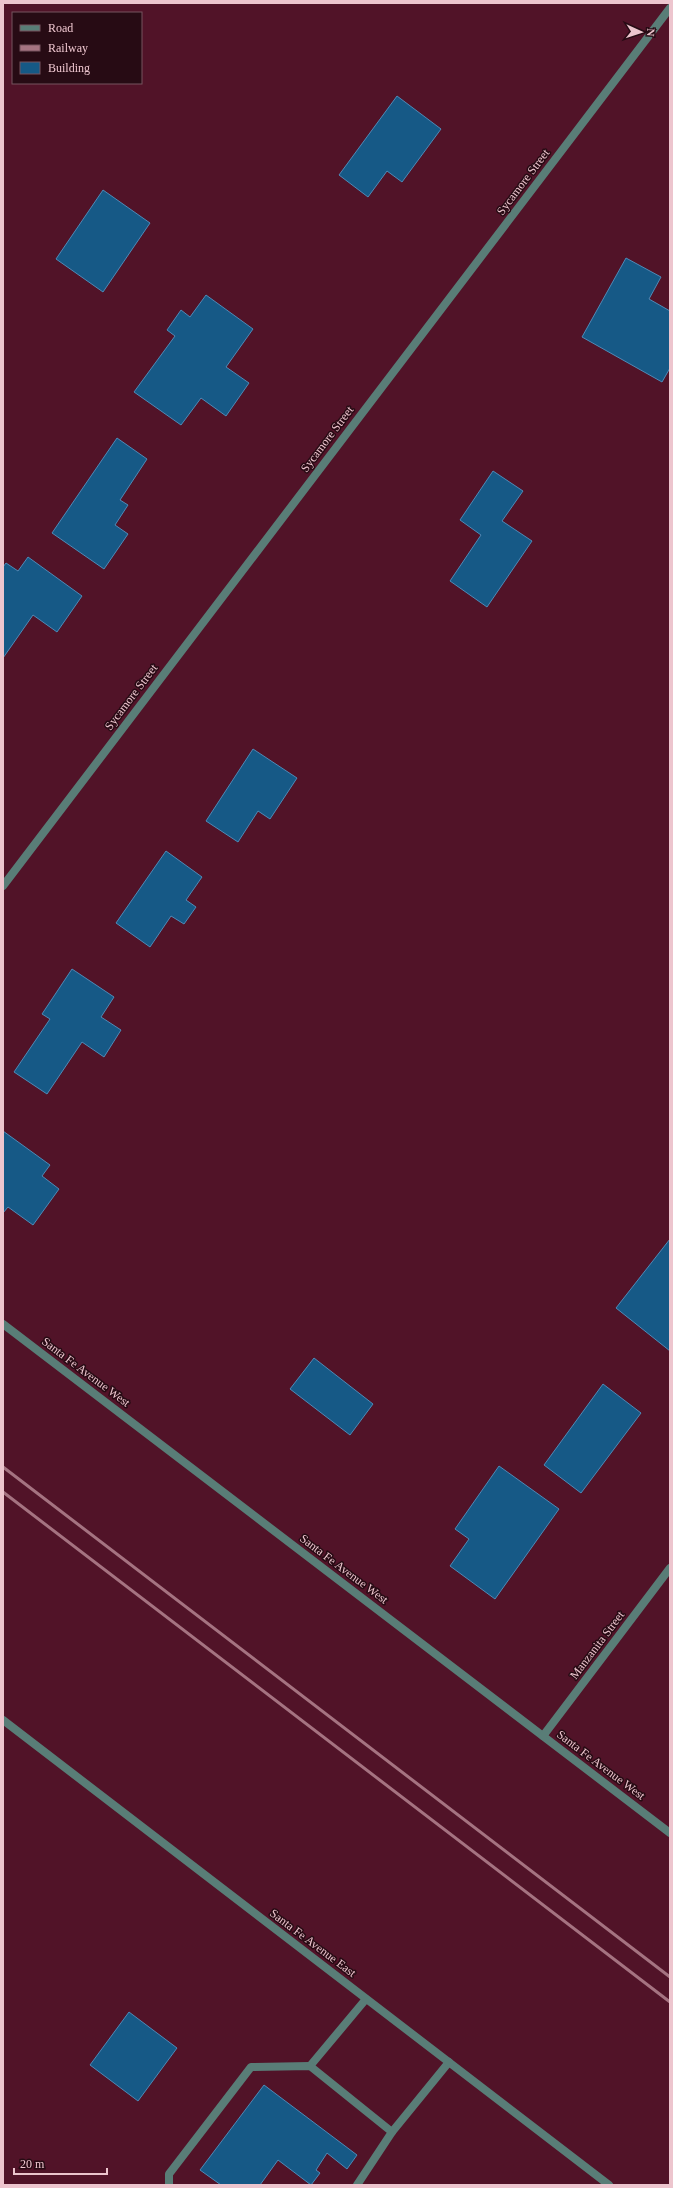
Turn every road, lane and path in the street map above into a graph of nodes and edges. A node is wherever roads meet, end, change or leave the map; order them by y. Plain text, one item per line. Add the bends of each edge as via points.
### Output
1 (670, 8) edge
2 (3, 886) edge
3 (3, 1324) edge
4 (670, 1568) edge
5 (3, 1720) edge
6 (543, 1736) junction
7 (670, 1833) edge
8 (366, 1999) junction
9 (449, 2062) junction
10 (310, 2066) junction
11 (392, 2132) junction
12 (169, 2185) edge
13 (357, 2185) edge
14 (609, 2185) edge

1 - 2 street, Sycamore Street
3 - 6 street, Santa Fe Avenue West
4 - 6 street, Manzanita Street
5 - 8 street, Santa Fe Avenue East
6 - 7 street, Santa Fe Avenue West
8 - 9 street, Santa Fe Avenue East
8 - 10 street
9 - 11 street
9 - 14 street, Santa Fe Avenue East
10 - 11 street
10 - 12 street via 251,2066 169,2174
11 - 13 street

